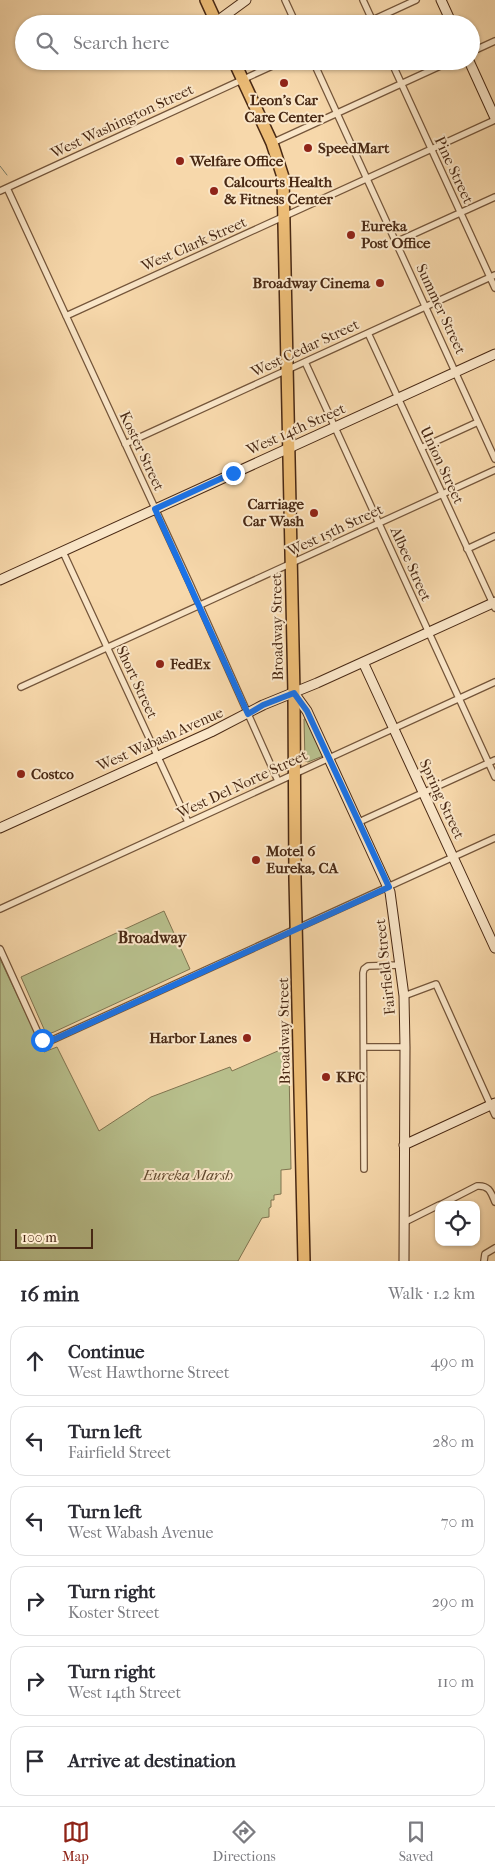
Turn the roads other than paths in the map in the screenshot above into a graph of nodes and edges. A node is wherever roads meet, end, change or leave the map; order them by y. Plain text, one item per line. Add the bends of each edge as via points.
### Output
1 (246, 0) edge
2 (285, 0) edge
3 (363, 0) edge
4 (416, 0) edge
5 (441, 0) edge
6 (209, 3) edge
7 (213, 15) edge
8 (226, 15) edge
9 (292, 15) edge
10 (370, 15) edge
11 (387, 15) edge
12 (448, 15) edge
13 (495, 41) edge
14 (480, 48) edge
15 (238, 70) edge
16 (264, 70) edge
17 (317, 70) edge
18 (395, 70) edge
19 (431, 70) edge
20 (473, 70) edge
21 (243, 80) junction
22 (401, 84) junction
23 (337, 114) junction
24 (495, 119) edge
25 (272, 143) junction
26 (431, 149) junction
27 (367, 179) junction
28 (7, 188) junction
29 (0, 191) edge
30 (495, 198) edge
31 (460, 213) junction
32 (284, 218) junction
33 (396, 242) junction
34 (492, 276) edge
35 (495, 288) edge
36 (426, 307) junction
37 (66, 316) junction
38 (368, 333) junction
39 (495, 354) edge
40 (305, 362) junction
41 (286, 370) junction
42 (456, 372) junction
43 (398, 398) junction
44 (478, 422) junction
45 (335, 426) junction
46 (125, 444) junction
47 (288, 448) junction
48 (421, 448) junction
49 (495, 459) edge
50 (495, 470) edge
51 (442, 494) junction
52 (155, 509) junction
53 (379, 523) junction
54 (495, 536) edge
55 (467, 549) junction
56 (63, 552) junction
57 (290, 564) junction
58 (0, 580) edge
59 (494, 604) edge
60 (199, 606) junction
61 (429, 632) junction
62 (107, 647) junction
63 (364, 662) junction
64 (495, 682) edge
65 (21, 687) dead end
66 (294, 693) junction
67 (459, 698) junction
68 (248, 714) junction
69 (394, 728) junction
70 (157, 756) junction
71 (329, 758) junction
72 (495, 760) edge
73 (488, 763) junction
74 (295, 773) junction
75 (495, 777) edge
76 (278, 781) junction
77 (423, 793) junction
78 (188, 822) junction
79 (359, 822) junction
80 (0, 828) edge
81 (495, 838) edge
82 (454, 857) junction
83 (389, 887) junction
84 (0, 910) edge
85 (297, 928) junction
86 (495, 948) edge
87 (0, 949) edge
88 (401, 965) junction
89 (404, 996) junction
90 (364, 1047) junction
91 (405, 1047) junction
92 (493, 1104) edge
93 (495, 1115) edge
94 (404, 1144) junction
95 (364, 1169) dead end
96 (447, 1201) edge
97 (495, 1202) edge
98 (435, 1207) edge
99 (405, 1222) junction
100 (495, 1248) edge
101 (484, 1260) edge
102 (304, 1261) edge
103 (404, 1261) edge

1 - 8 street
2 - 9 street
3 - 10 street
4 - 11 street
5 - 12 street
6 - 7 highway
13 - 14 street
15 - 21 highway, Broadway Street
16 - 21 street, West Washington Street
17 - 23 street, Summer Street
18 - 22 street, Pine Street
19 - 22 street
20 - 24 street
21 - 25 highway, Broadway Street
21 - 28 street, West Washington Street
22 - 23 street
22 - 26 street, Pine Street
23 - 25 street
23 - 27 street, Summer Street
24 - 26 street, West Clark Street
25 - 32 highway, Broadway Street via 283,177
26 - 27 street, West Clark Street
26 - 31 street, Pine Street
27 - 32 street, West Clark Street
27 - 33 street, Summer Street
28 - 29 street, West Washington Street
28 - 37 street, Koster Street
30 - 31 street
31 - 33 street
31 - 34 street, Pine Street
32 - 37 street, West Clark Street
32 - 41 highway, Broadway Street
33 - 36 street, Summer Street
34 - 35 street, Pine Street
34 - 36 street, West Cedar Street
36 - 38 street, West Cedar Street
36 - 42 street, Summer Street
37 - 46 street, Koster Street
38 - 40 street, West Cedar Street
38 - 43 street, Union Street
39 - 42 street, West 14th Street
40 - 41 street, West Cedar Street
40 - 45 street, Albee Street
41 - 46 street, West Cedar Street
41 - 47 highway, Broadway Street
42 - 43 street, West 14th Street
42 - 44 street, Summer Street
43 - 45 street, West 14th Street
43 - 48 street, Union Street
44 - 48 street
44 - 49 street, Summer Street
45 - 47 street, West 14th Street
45 - 53 street, Albee Street
46 - 52 street, Koster Street
47 - 52 street, West 14th Street
47 - 57 highway, Broadway Street
48 - 51 street, Union Street
50 - 51 street, West 15th Street
51 - 53 street, West 15th Street
51 - 55 street, Union Street
52 - 56 street, West 14th Street
52 - 60 street, Koster Street
53 - 57 street, West 15th Street
53 - 61 street, Albee Street
54 - 55 street
55 - 59 street, Union Street
56 - 58 street, West 14th Street
56 - 62 street, Short Street
57 - 60 street, West 15th Street
57 - 66 highway, Broadway Street
59 - 61 street, West Wabash Avenue
60 - 62 street, West 15th Street
60 - 68 street, Koster Street
61 - 63 street, West Wabash Avenue
61 - 67 street, Albee Street
62 - 65 street, West 15th Street
62 - 70 street, Short Street
63 - 66 street, West Wabash Avenue
63 - 69 street, Spring Street
64 - 67 street, West Del Norte Street
66 - 68 street, West Wabash Avenue
66 - 71 street, Fairfield Street via 307,711
66 - 74 highway, Broadway Street
67 - 69 street, West Del Norte Street
67 - 73 street, Albee Street
68 - 70 street, West Wabash Avenue
68 - 76 street, Koster Street
69 - 71 street, West Del Norte Street
69 - 77 street, Spring Street
70 - 78 street, Short Street
70 - 80 street, West Wabash Avenue
71 - 74 street, West Del Norte Street
71 - 79 street, Fairfield Street
72 - 73 street
73 - 75 street, Albee Street
73 - 77 street
74 - 76 street, West Del Norte Street
74 - 85 highway, Broadway Street
76 - 78 street, West Del Norte Street
77 - 79 street
77 - 82 street, Spring Street
78 - 84 street, West Del Norte Street
79 - 83 street, Fairfield Street
81 - 82 street
82 - 83 street
82 - 86 street, Spring Street
83 - 85 street
83 - 88 street, Fairfield Street
85 - 87 street via 47,1041 39,1035
85 - 102 highway, Broadway Street
88 - 89 street, Fairfield Street
88 - 90 street via 368,966 364,969
89 - 91 street, Fairfield Street
89 - 92 street via 436,984
90 - 91 street
90 - 95 street
91 - 94 street, Fairfield Street
92 - 93 street
92 - 94 street
94 - 99 street, Fairfield Street
96 - 97 street via 484,1185 489,1188
98 - 99 street
99 - 103 street, Fairfield Street
100 - 101 street via 485,1254

